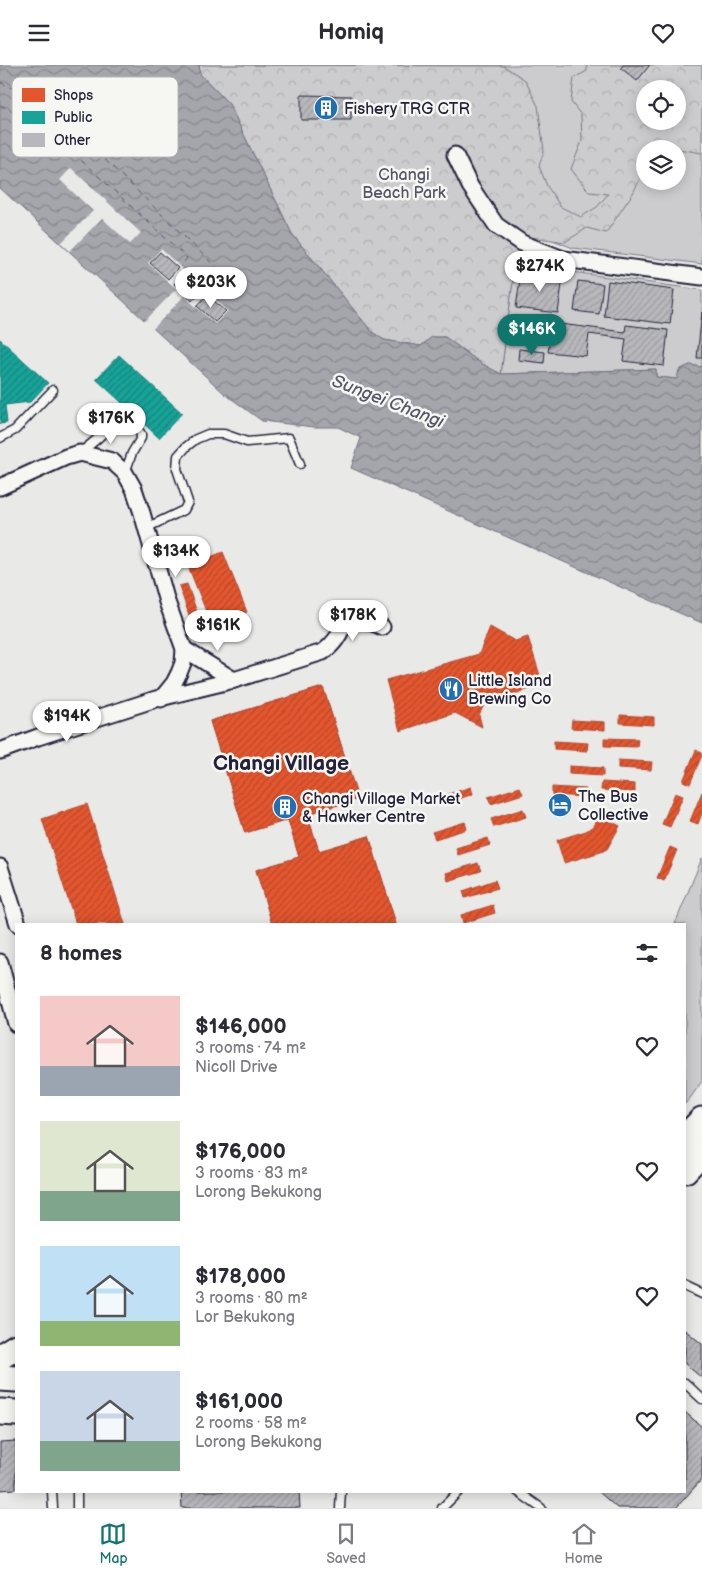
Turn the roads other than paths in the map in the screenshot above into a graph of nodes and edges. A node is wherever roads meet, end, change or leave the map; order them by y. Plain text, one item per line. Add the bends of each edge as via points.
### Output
1 (455, 155) dead end
2 (702, 277) edge
3 (53, 390) dead end
4 (124, 416) dead end
5 (135, 426) dead end
6 (0, 438) edge
7 (80, 453) junction
8 (300, 464) dead end
9 (125, 473) junction
10 (0, 487) edge
11 (146, 528) junction
12 (382, 627) dead end
13 (184, 649) junction
14 (234, 680) junction
15 (161, 699) junction
16 (0, 751) edge
17 (0, 867) edge
18 (18, 923) edge
19 (0, 963) edge
20 (15, 1020) edge
21 (702, 1120) edge
22 (686, 1137) edge
23 (702, 1152) edge
24 (686, 1168) edge
25 (686, 1286) edge
26 (702, 1294) edge
27 (15, 1348) edge
28 (0, 1357) edge
29 (0, 1378) edge
30 (15, 1379) edge
31 (686, 1384) edge
32 (702, 1399) edge
33 (0, 1412) edge
34 (15, 1413) edge
35 (52, 1493) edge
36 (77, 1493) edge
37 (342, 1493) edge
38 (457, 1493) edge
39 (520, 1493) edge
40 (53, 1508) edge
41 (77, 1508) edge
42 (340, 1508) edge
43 (442, 1508) edge
44 (541, 1508) edge

1 - 2 street via 470,186 496,225 522,243 563,259
3 - 6 lane via 15,430
4 - 7 lane via 115,417 99,439
5 - 9 lane via 141,437
7 - 9 street via 112,461
7 - 10 street
8 - 11 lane via 289,437 247,442 224,434 208,434 191,443 178,456 177,469 188,502 184,510
9 - 11 street via 134,489
11 - 13 street
12 - 14 street via 351,617 334,644 323,652
13 - 14 street
13 - 15 street via 179,673
14 - 15 street
15 - 16 street
17 - 18 street
19 - 20 street
21 - 22 main road
23 - 24 main road
25 - 26 lane
27 - 28 main road
29 - 30 main road
31 - 32 lane
33 - 34 main road
35 - 40 lane
36 - 41 lane
37 - 42 lane
38 - 43 lane
39 - 44 lane

